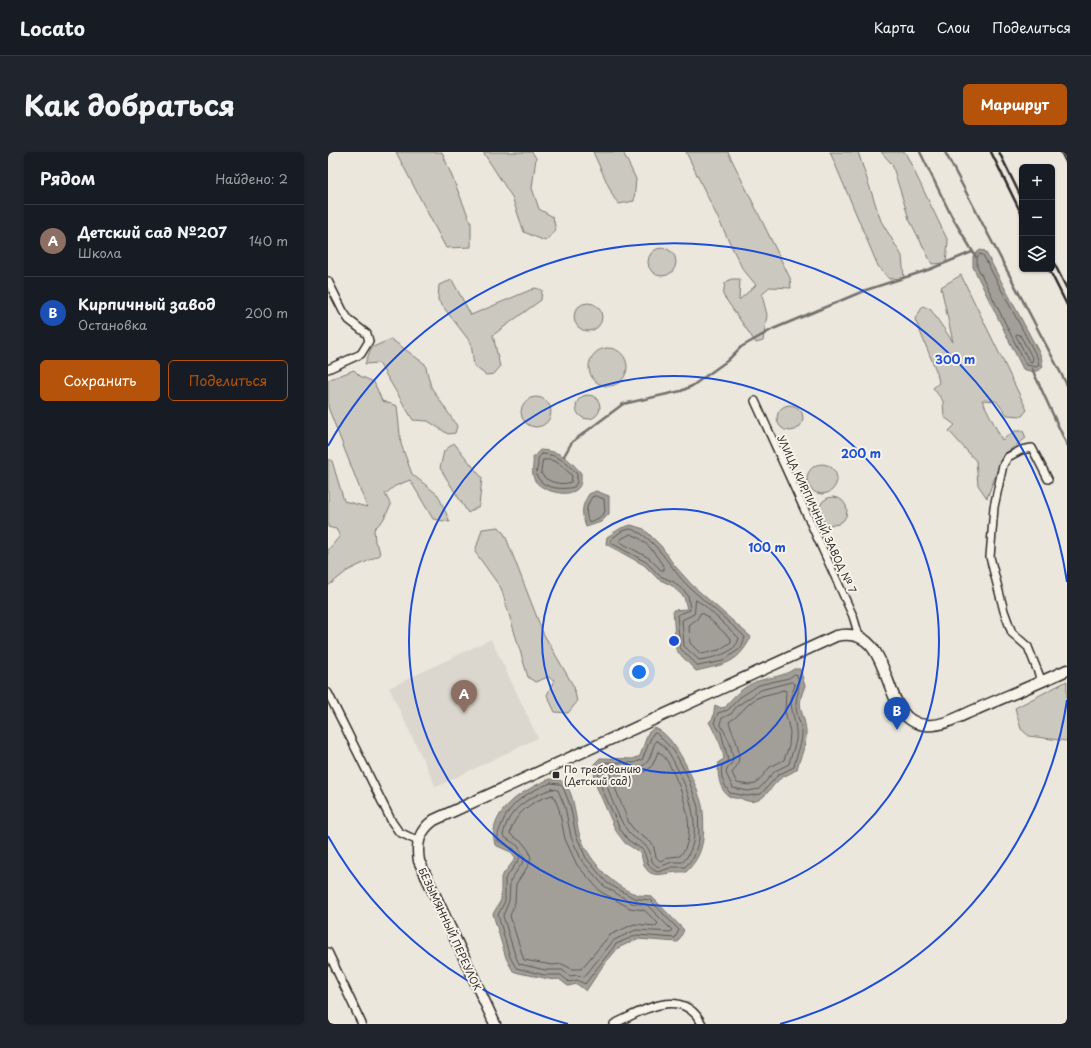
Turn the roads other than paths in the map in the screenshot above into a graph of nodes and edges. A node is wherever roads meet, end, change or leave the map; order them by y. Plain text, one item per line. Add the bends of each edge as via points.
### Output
1 (328, 281) edge
2 (328, 369) edge
3 (755, 401) dead end
4 (1048, 479) dead end
5 (859, 636) junction
6 (1067, 670) edge
7 (1042, 682) junction
8 (328, 693) edge
9 (418, 841) junction
10 (328, 952) edge
11 (362, 1024) edge
12 (495, 1024) edge
13 (614, 1024) edge
14 (702, 1024) edge

1 - 2 street via 343,311 367,334 369,341 361,354
3 - 5 street, УЛИЦА КИРПИЧНЫЙ ЗАВОД № 7 via 853,616
4 - 7 street via 1032,448 1021,450 1008,458 1003,465 994,507 990,557 1012,633 1028,647
5 - 7 street via 874,649 901,709 916,724 940,724
5 - 9 street via 836,636 442,816 427,825
6 - 7 street
8 - 9 street via 392,822 399,832
9 - 12 street, БЕЗЫМЯННЫЙ ПЕРЕУЛОК via 417,849 423,874
10 - 11 street
13 - 14 street via 657,1004 687,1006

